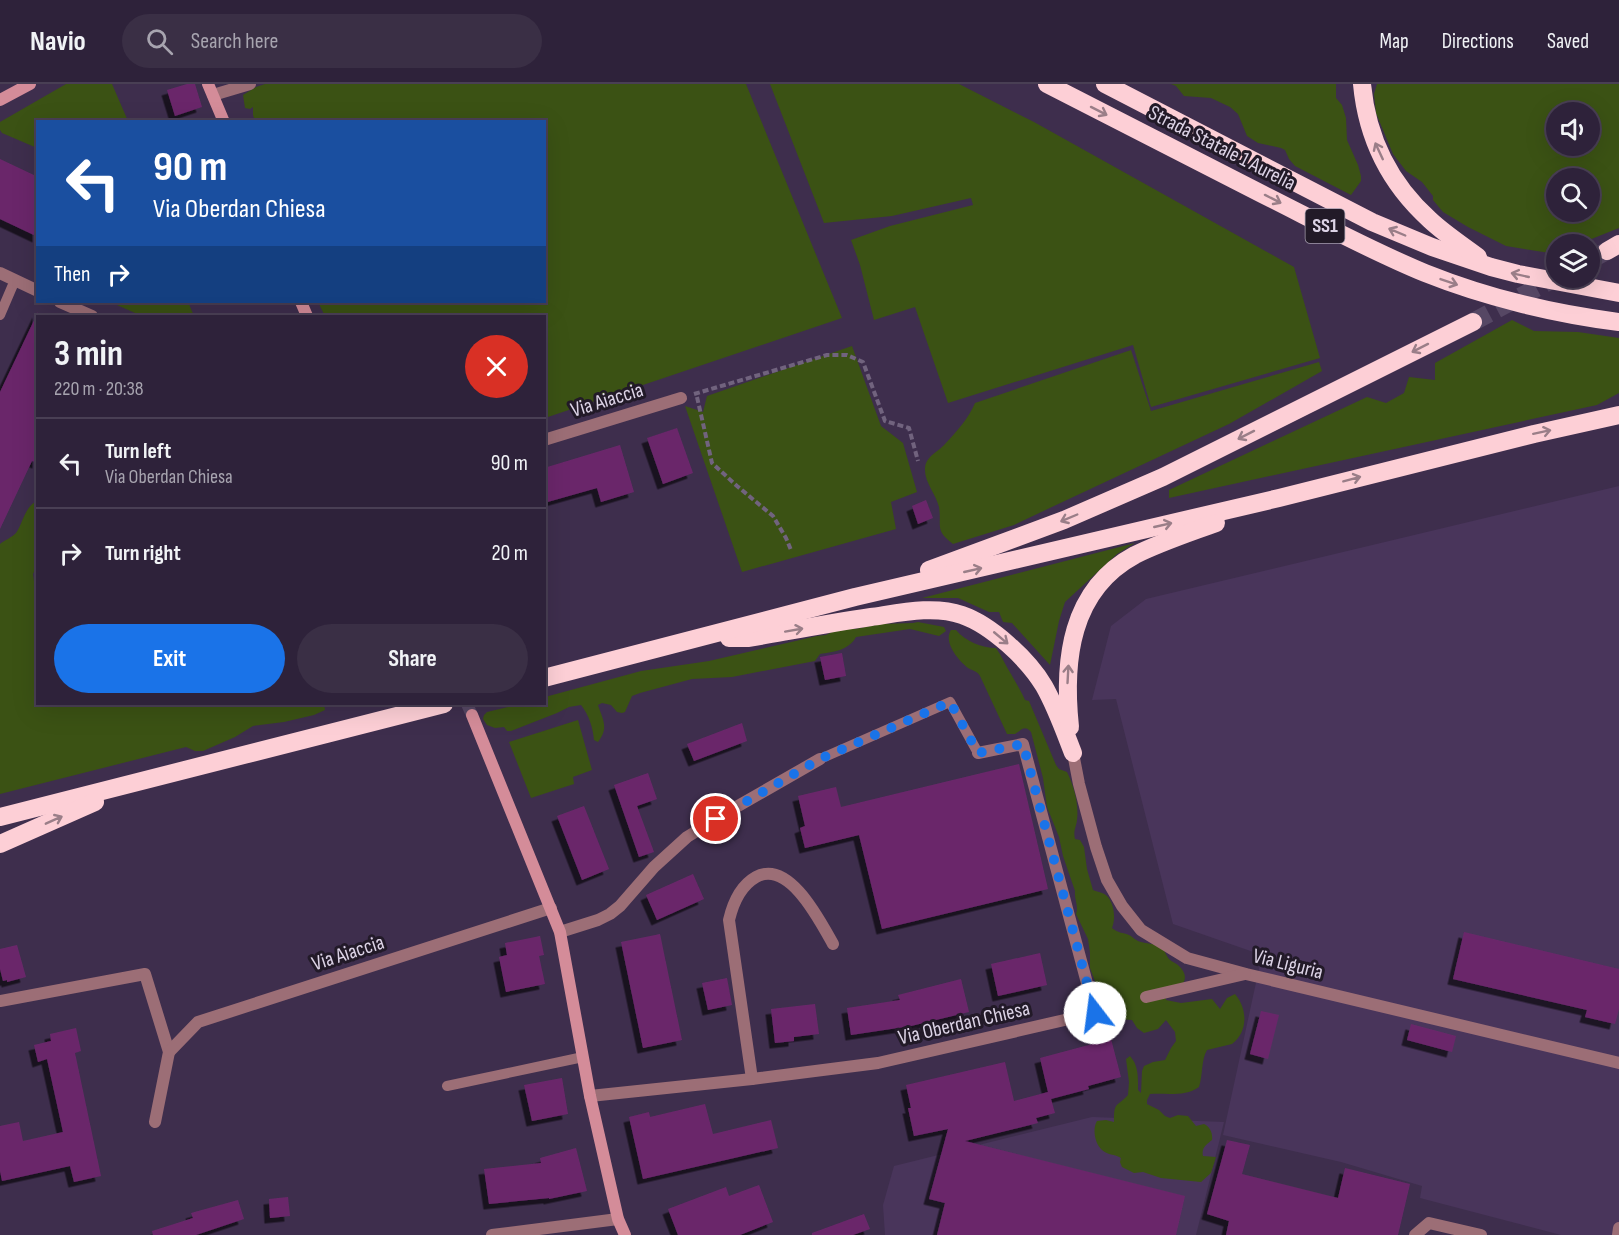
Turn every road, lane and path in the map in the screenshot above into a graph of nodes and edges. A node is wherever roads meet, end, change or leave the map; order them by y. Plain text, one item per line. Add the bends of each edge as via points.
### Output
1 (30, 84) edge
2 (250, 84) edge
3 (1047, 84) edge
4 (1105, 84) edge
5 (1362, 84) edge
6 (211, 90) edge
7 (0, 99) edge
8 (223, 120) edge
9 (1491, 267) junction
10 (0, 273) edge
11 (15, 280) junction
12 (36, 290) edge
13 (1619, 293) edge
14 (62, 303) edge
15 (0, 315) edge
16 (90, 315) edge
17 (1473, 322) tunnel mouth
18 (1619, 322) edge
19 (696, 393) junction
20 (681, 398) joint
21 (1619, 416) edge
22 (546, 439) edge
23 (918, 461) dead end
24 (1279, 498) junction
25 (791, 550) dead end
26 (855, 597) junction
27 (694, 639) junction
28 (546, 677) edge
29 (440, 705) edge
30 (472, 715) tunnel mouth
31 (978, 753) joint
32 (1073, 753) junction
33 (820, 759) joint
34 (147, 780) junction
35 (0, 817) edge
36 (0, 844) edge
37 (551, 908) junction
38 (560, 932) junction
39 (833, 944) dead end
40 (1246, 974) junction
41 (1146, 997) dead end
42 (0, 1001) edge
43 (169, 1052) junction
44 (584, 1057) junction
45 (1619, 1063) edge
46 (752, 1079) junction
47 (447, 1086) dead end
48 (590, 1096) junction
49 (155, 1122) dead end
50 (618, 1219) junction
51 (1619, 1228) edge
52 (492, 1235) edge
53 (625, 1235) edge
54 (1415, 1235) edge
55 (1481, 1235) edge
56 (1618, 1235) edge

1 - 7 street
2 - 6 street
3 -> 18 highway, Strada Statale 1 Aurelia / SS1 via 1341,234 1426,273 1491,295
9 -> 4 highway, Strada Statale 1 Aurelia / SS1 via 1372,222
9 -> 5 highway via 1432,222 1394,179 1367,117
6 - 8 street
13 -> 9 highway, Strada Statale 1 Aurelia / SS1
10 - 11 street
11 - 12 street
11 - 15 lane
14 - 16 street
17 -> 26 highway via 1163,477 1064,520
19 - 20 path
19 - 23 path via 827,355 847,355 863,362 885,422 909,428
19 - 25 path via 712,463 773,516
20 - 22 street, Via Aiaccia
24 -> 21 highway via 1522,436
26 -> 24 highway
32 -> 24 highway via 1068,706 1070,653 1075,627 1093,592 1133,556
26 - 27 highway
27 - 28 highway
27 -> 32 highway via 748,638 910,612 962,615 1000,637 1043,683
29 - 34 highway
30 - 37 street
31 - 33 lane via 950,702
31 - 46 street, Via Oberdan Chiesa via 1023,744 1095,1013 878,1064
32 - 40 street, Via Liguria via 1096,847 1107,880 1122,906 1141,930 1187,958
33 - 38 street via 687,837 610,914
34 - 35 highway
36 -> 34 highway
37 - 38 street
37 - 43 street, Via Aiaccia via 198,1022
38 - 44 street
39 - 46 street via 810,904 790,884 770,873 749,881 732,906 729,920
40 - 41 street
40 - 45 street, Via Liguria
42 - 43 street via 145,974
43 - 49 street
44 - 47 lane
44 - 48 street
46 - 48 street, Via Oberdan Chiesa
48 - 50 street
50 - 52 street
50 - 53 street
51 - 56 street
54 - 55 street via 1429,1223

